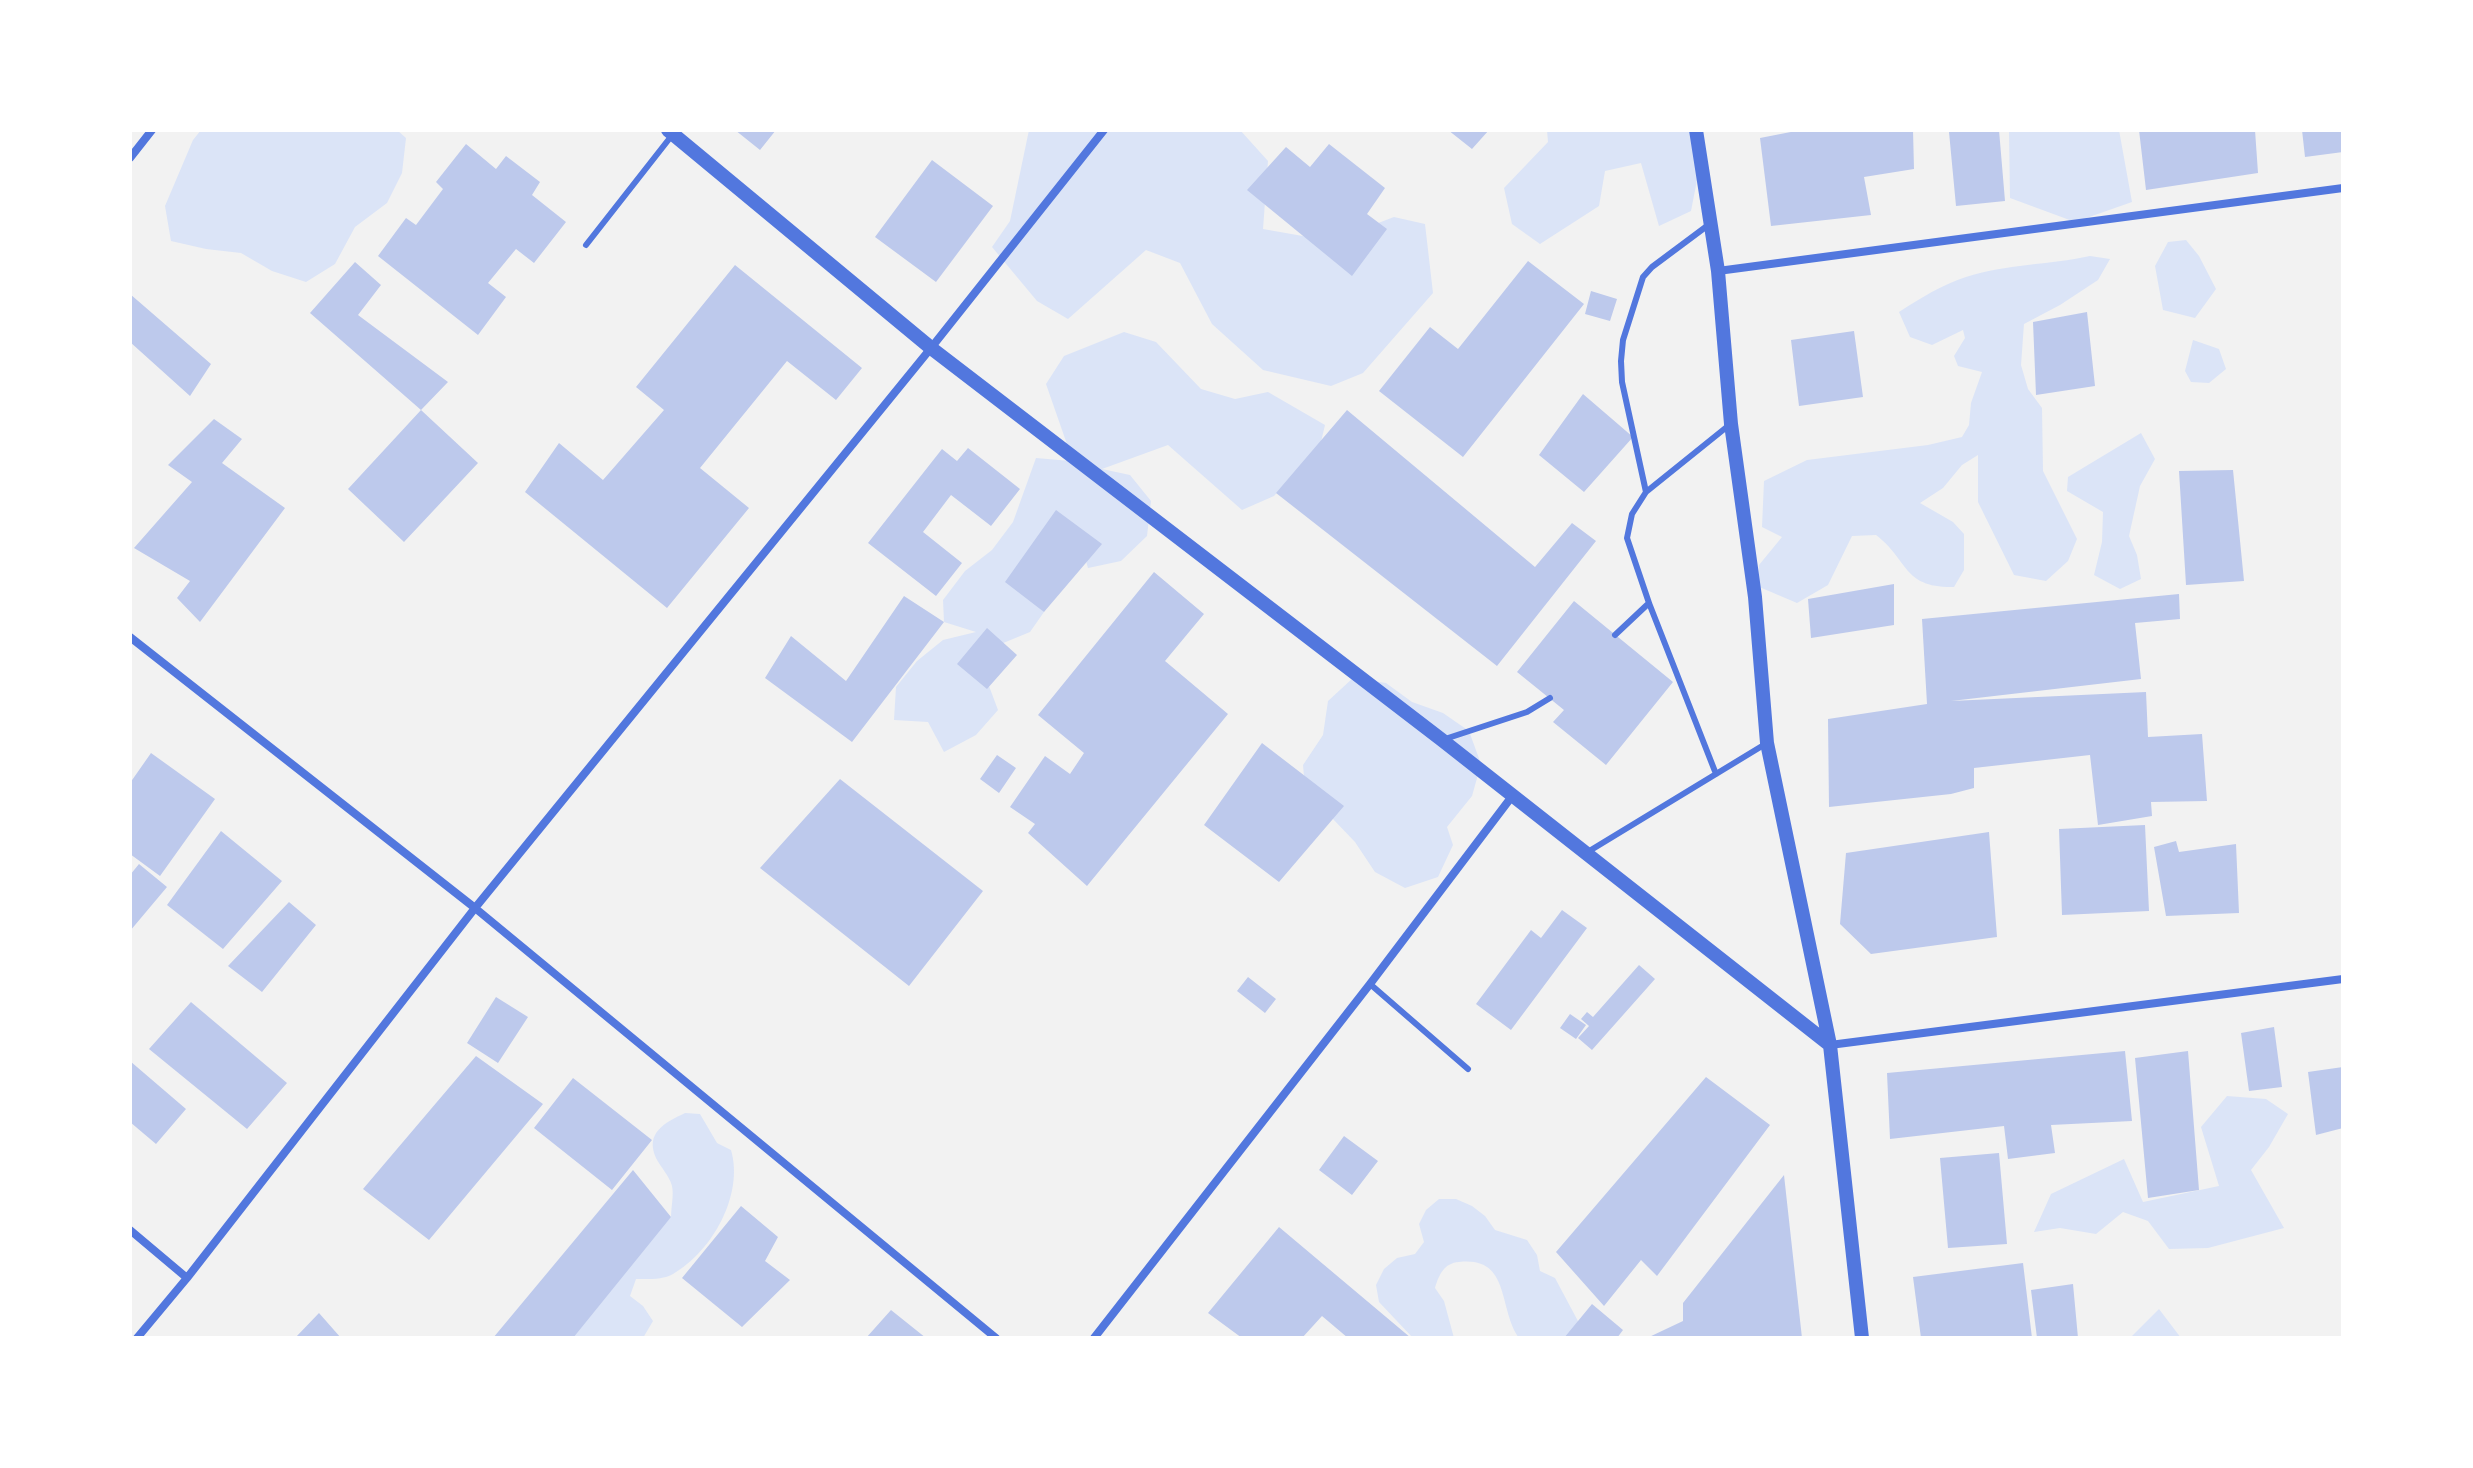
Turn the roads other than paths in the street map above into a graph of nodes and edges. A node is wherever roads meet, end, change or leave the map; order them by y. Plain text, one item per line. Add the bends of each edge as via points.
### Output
1 (152, 130) edge
2 (1104, 130) edge
3 (1696, 130) edge
4 (670, 132) edge
5 (130, 158) edge
6 (2343, 188) edge
7 (1711, 223) junction
8 (586, 245) dead end
9 (1718, 271) junction
10 (931, 348) junction
11 (1731, 424) junction
12 (1646, 492) junction
13 (1649, 603) junction
14 (1615, 635) dead end
15 (130, 637) edge
16 (1550, 698) dead end
17 (1442, 740) junction
18 (1767, 743) junction
19 (1716, 774) junction
20 (1513, 795) junction
21 (1586, 853) junction
22 (475, 908) junction
23 (2343, 979) edge
24 (1370, 984) junction
25 (1830, 1045) junction
26 (1468, 1069) dead end
27 (130, 1230) edge
28 (187, 1278) junction
29 (137, 1338) edge
30 (996, 1338) edge
31 (1094, 1338) edge
32 (1862, 1338) edge

1 - 5 street
2 - 10 street
3 - 7 street
4 - 8 lane
4 - 10 street
6 - 9 street
7 - 9 street
7 - 12 lane via 1643,277 1623,340 1622,382
9 - 11 street
10 - 17 street
10 - 22 street
11 - 12 lane
11 - 18 street via 1755,597
12 - 13 lane via 1632,514 1627,538
13 - 14 lane
13 - 19 lane
15 - 22 street
16 - 17 lane via 1527,712
17 - 20 street
18 - 19 lane
18 - 25 street
19 - 21 lane
20 - 21 street
20 - 24 street
21 - 25 street
22 - 28 street
22 - 30 street
23 - 25 street
24 - 26 lane
24 - 31 street
25 - 32 street
27 - 28 street
28 - 29 street

